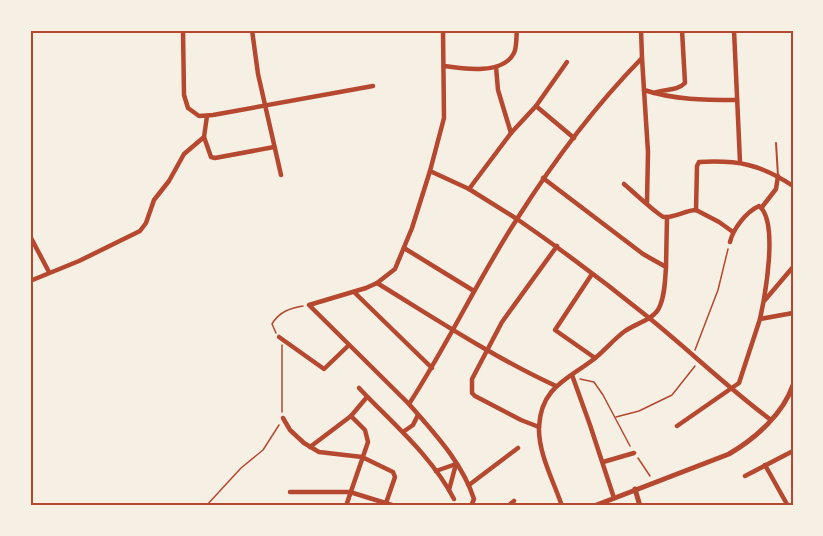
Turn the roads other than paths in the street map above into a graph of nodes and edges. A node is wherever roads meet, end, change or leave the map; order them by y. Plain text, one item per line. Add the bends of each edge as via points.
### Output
1 (183, 30) edge
2 (252, 30) edge
3 (443, 30) edge
4 (517, 30) edge
5 (642, 30) edge
6 (682, 30) edge
7 (734, 30) edge
8 (642, 57) junction
9 (567, 62) dead end
10 (444, 66) junction
11 (496, 67) junction
12 (373, 86) dead end
13 (644, 90) junction
14 (654, 93) junction
15 (737, 100) junction
16 (265, 105) junction
17 (536, 106) junction
18 (207, 116) junction
19 (511, 133) junction
20 (204, 137) junction
21 (574, 138) junction
22 (776, 143) dead end
23 (274, 147) junction
24 (740, 162) junction
25 (430, 171) junction
26 (281, 175) dead end
27 (778, 176) junction
28 (543, 178) junction
29 (624, 184) dead end
30 (793, 186) edge
31 (469, 189) junction
32 (647, 202) junction
33 (762, 207) junction
34 (696, 210) junction
35 (667, 217) junction
36 (517, 219) junction
37 (733, 232) junction
38 (30, 236) edge
39 (730, 243) road end
40 (557, 246) junction
41 (404, 248) junction
42 (666, 267) junction
43 (793, 267) edge
44 (49, 272) junction
45 (592, 274) junction
46 (30, 281) edge
47 (377, 283) junction
48 (474, 291) junction
49 (354, 292) junction
50 (764, 302) junction
51 (793, 312) edge
52 (648, 317) junction
53 (760, 319) junction
54 (452, 331) junction
55 (279, 338) road end
56 (349, 345) junction
57 (488, 350) junction
58 (595, 358) junction
59 (432, 368) junction
60 (573, 378) junction
61 (793, 385) edge
62 (556, 386) junction
63 (359, 388) dead end
64 (729, 388) junction
65 (367, 397) junction
66 (409, 404) junction
67 (418, 414) junction
68 (351, 416) junction
69 (283, 418) road end
70 (771, 420) junction
71 (677, 426) dead end
72 (539, 427) junction
73 (403, 432) junction
74 (310, 447) junction
75 (518, 448) dead end
76 (793, 451) edge
77 (634, 453) road end
78 (362, 457) junction
79 (603, 462) junction
80 (456, 464) junction
81 (765, 465) junction
82 (436, 471) junction
83 (745, 476) dead end
84 (469, 485) junction
85 (635, 489) junction
86 (449, 490) junction
87 (290, 492) dead end
88 (350, 492) junction
89 (614, 498) junction
90 (453, 499) dead end
91 (474, 499) junction
92 (514, 501) dead end
93 (385, 504) edge
94 (346, 506) edge
95 (395, 506) edge
96 (471, 506) edge
97 (478, 506) edge
98 (508, 506) edge
99 (562, 506) edge
100 (594, 506) edge
101 (640, 506) edge
102 (788, 506) edge

1 - 18 street via 184,95 188,108 198,116
2 - 16 street
3 - 10 street
4 - 11 street via 515,52 507,63
5 - 8 street
6 - 14 street via 685,82 674,90
7 - 15 street
8 - 13 street
8 - 21 street
9 - 17 street
10 - 11 street via 468,70
10 - 25 street via 444,118
11 - 19 street via 498,90
12 - 16 street
13 - 14 street
13 - 32 street
14 - 15 street via 687,100
15 - 24 street
16 - 18 street
16 - 23 street
17 - 19 street
17 - 21 street
18 - 20 street
19 - 31 street
20 - 23 street via 211,157 215,158
20 - 44 street via 184,154 154,200 140,231
21 - 28 street
22 - 27 lane
23 - 26 street
24 - 27 street
24 - 34 street via 698,164
25 - 31 street
25 - 41 street
27 - 30 street
27 - 33 street via 776,189
28 - 36 street
28 - 42 street
29 - 32 street
31 - 36 street
32 - 35 street via 658,215
33 - 37 street via 754,208
33 - 50 street via 769,246
34 - 35 street
34 - 37 street
35 - 42 street
36 - 40 street
36 - 48 street
37 - 39 street
38 - 44 street
40 - 45 street
40 - 57 street via 510,308
41 - 47 street via 395,270
41 - 48 street
42 - 52 street via 660,307
43 - 50 street
44 - 46 street
45 - 52 street
45 - 58 street via 555,330
47 - 49 street
47 - 54 street
48 - 54 street
49 - 56 street via 309,305
49 - 59 street
50 - 53 street
51 - 53 street
52 - 58 street
52 - 64 street
53 - 64 street via 739,382
54 - 57 street
54 - 59 street
55 - 56 street via 324,369
56 - 66 street
57 - 62 street
57 - 72 street via 472,379 472,393
58 - 60 street
59 - 66 street
60 - 62 street
60 - 79 street
61 - 70 street via 787,401
62 - 72 street via 544,402
63 - 65 street
64 - 70 street
64 - 71 street
65 - 68 street
65 - 73 street
66 - 67 street
67 - 73 street via 413,425
67 - 80 street
68 - 74 street
68 - 78 street via 368,437
69 - 74 street via 290,430
70 - 85 street via 729,454
72 - 99 street via 542,449
73 - 82 street
74 - 78 street via 319,453
75 - 84 street
76 - 81 street
77 - 79 street
78 - 88 street
78 - 93 street via 394,474
79 - 89 street
80 - 82 street
80 - 84 street
80 - 86 street
81 - 83 street
81 - 102 street
82 - 86 street
84 - 91 street
85 - 89 street
85 - 101 street
86 - 90 street
87 - 88 street
88 - 93 street
88 - 94 street
89 - 100 street
91 - 96 street
91 - 97 street
92 - 98 street
93 - 95 street

